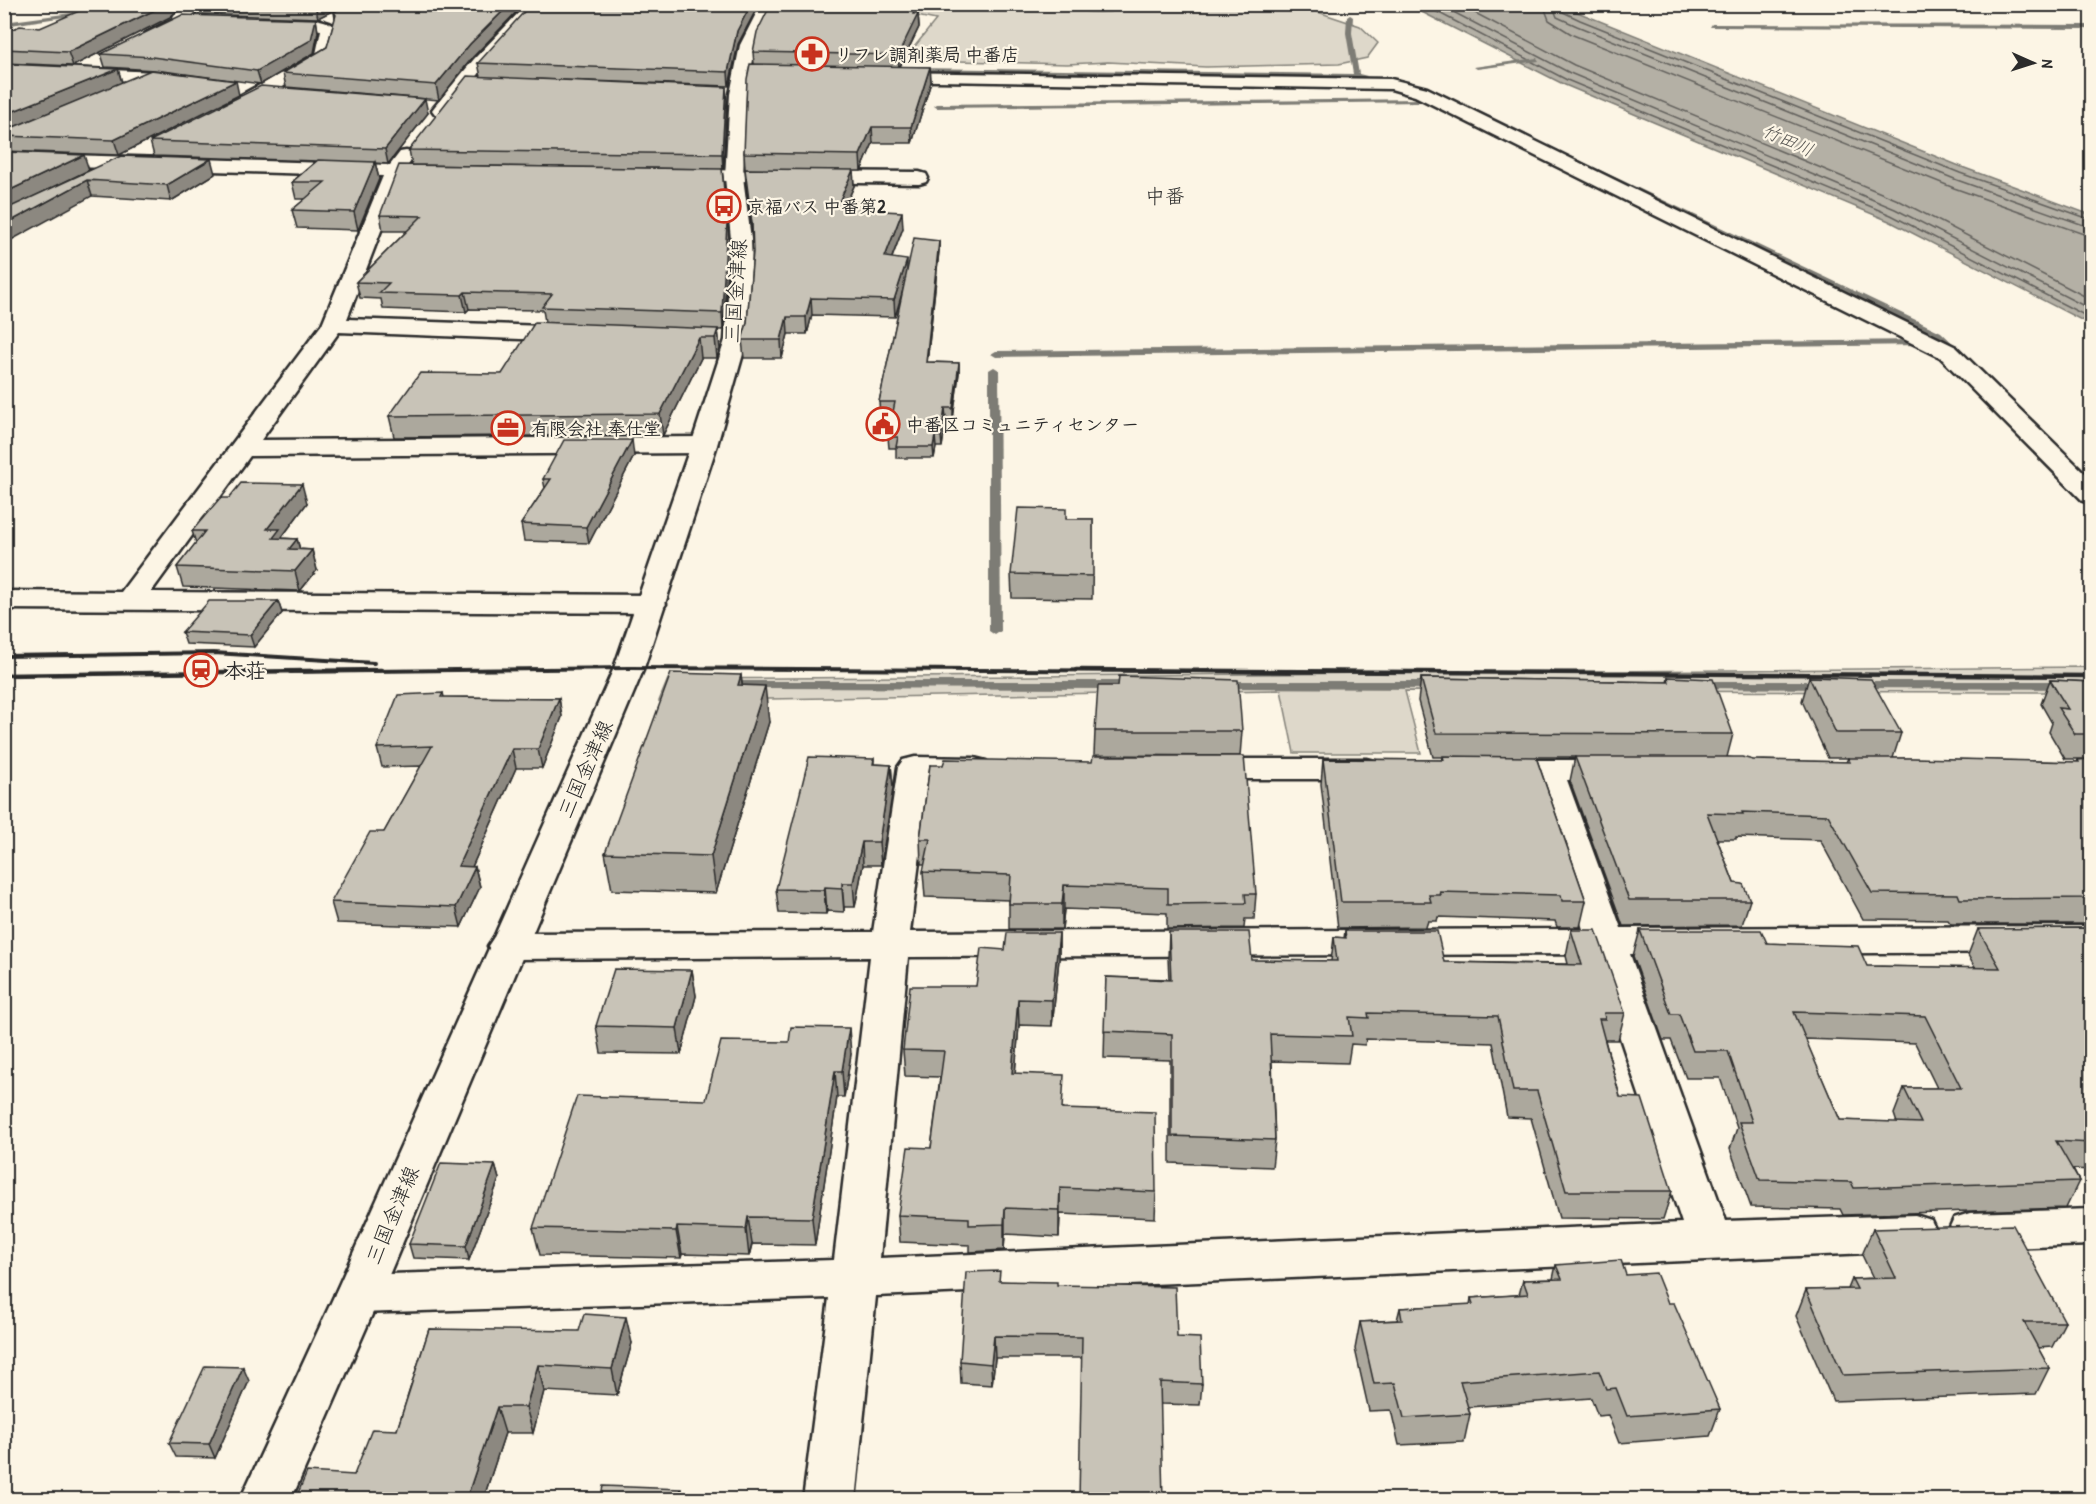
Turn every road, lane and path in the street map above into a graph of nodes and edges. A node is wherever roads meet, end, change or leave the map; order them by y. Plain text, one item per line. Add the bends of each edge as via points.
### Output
1 (198, 4) edge
2 (536, 4) edge
3 (769, 4) edge
4 (339, 17) edge
5 (183, 20) junction
6 (205, 20) edge
7 (259, 22) edge
8 (320, 25) junction
9 (141, 41) edge
10 (4, 70) edge
11 (866, 76) edge
12 (155, 77) junction
13 (200, 83) edge
14 (463, 83) junction
15 (487, 84) edge
16 (234, 87) edge
17 (123, 91) edge
18 (261, 93) junction
19 (284, 95) edge
20 (420, 106) edge
21 (443, 107) junction
22 (219, 114) edge
23 (429, 126) edge
24 (415, 144) edge
25 (154, 146) edge
26 (4, 159) edge
27 (122, 162) junction
28 (394, 172) junction
29 (462, 173) edge
30 (655, 176) edge
31 (735, 177) junction
32 (90, 178) edge
33 (919, 178) dead end
34 (333, 326) junction
35 (588, 335) edge
36 (704, 445) junction
37 (243, 448) junction
38 (2091, 495) edge
39 (4, 600) edge
40 (130, 600) junction
41 (651, 604) junction
42 (1010, 768) edge
43 (1165, 768) edge
44 (1404, 769) edge
45 (1463, 770) edge
46 (1547, 770) junction
47 (1653, 770) edge
48 (2091, 939) edge
49 (1605, 942) junction
50 (890, 943) junction
51 (507, 946) junction
52 (2091, 1227) edge
53 (1710, 1240) junction
54 (855, 1278) junction
55 (358, 1294) junction
56 (266, 1500) edge
57 (829, 1500) edge

1 - 5 street via 179,18
2 - 14 street
3 - 31 street, 三国金津線 via 748,45
4 - 8 street
5 - 6 street
5 - 9 street
7 - 8 street
8 - 18 street via 329,28 322,56
10 - 12 street via 86,68
11 - 38 street via 1391,84 1421,92 1948,352
12 - 13 street
12 - 17 street
14 - 15 street
14 - 21 street
16 - 18 street
18 - 19 street
18 - 22 street
20 - 21 street
21 - 23 street
24 - 28 street
25 - 27 street
26 - 27 street
27 - 28 street
27 - 32 street
28 - 29 street
28 - 34 street
30 - 31 street
31 - 33 street
31 - 36 street, 三国金津線 via 741,239
34 - 35 street
34 - 37 street
36 - 37 street
36 - 41 street, 三国金津線
37 - 40 street
39 - 40 street
40 - 41 street
41 - 51 street, 三国金津線 via 629,668
42 - 50 street via 915,768
43 - 44 street
45 - 46 street
46 - 47 street
46 - 49 street
48 - 49 street
49 - 50 street
49 - 53 street
50 - 51 street
50 - 54 street
51 - 55 street, 三国金津線
52 - 53 street
53 - 54 street
54 - 55 street
54 - 57 street
55 - 56 street, 三国金津線

